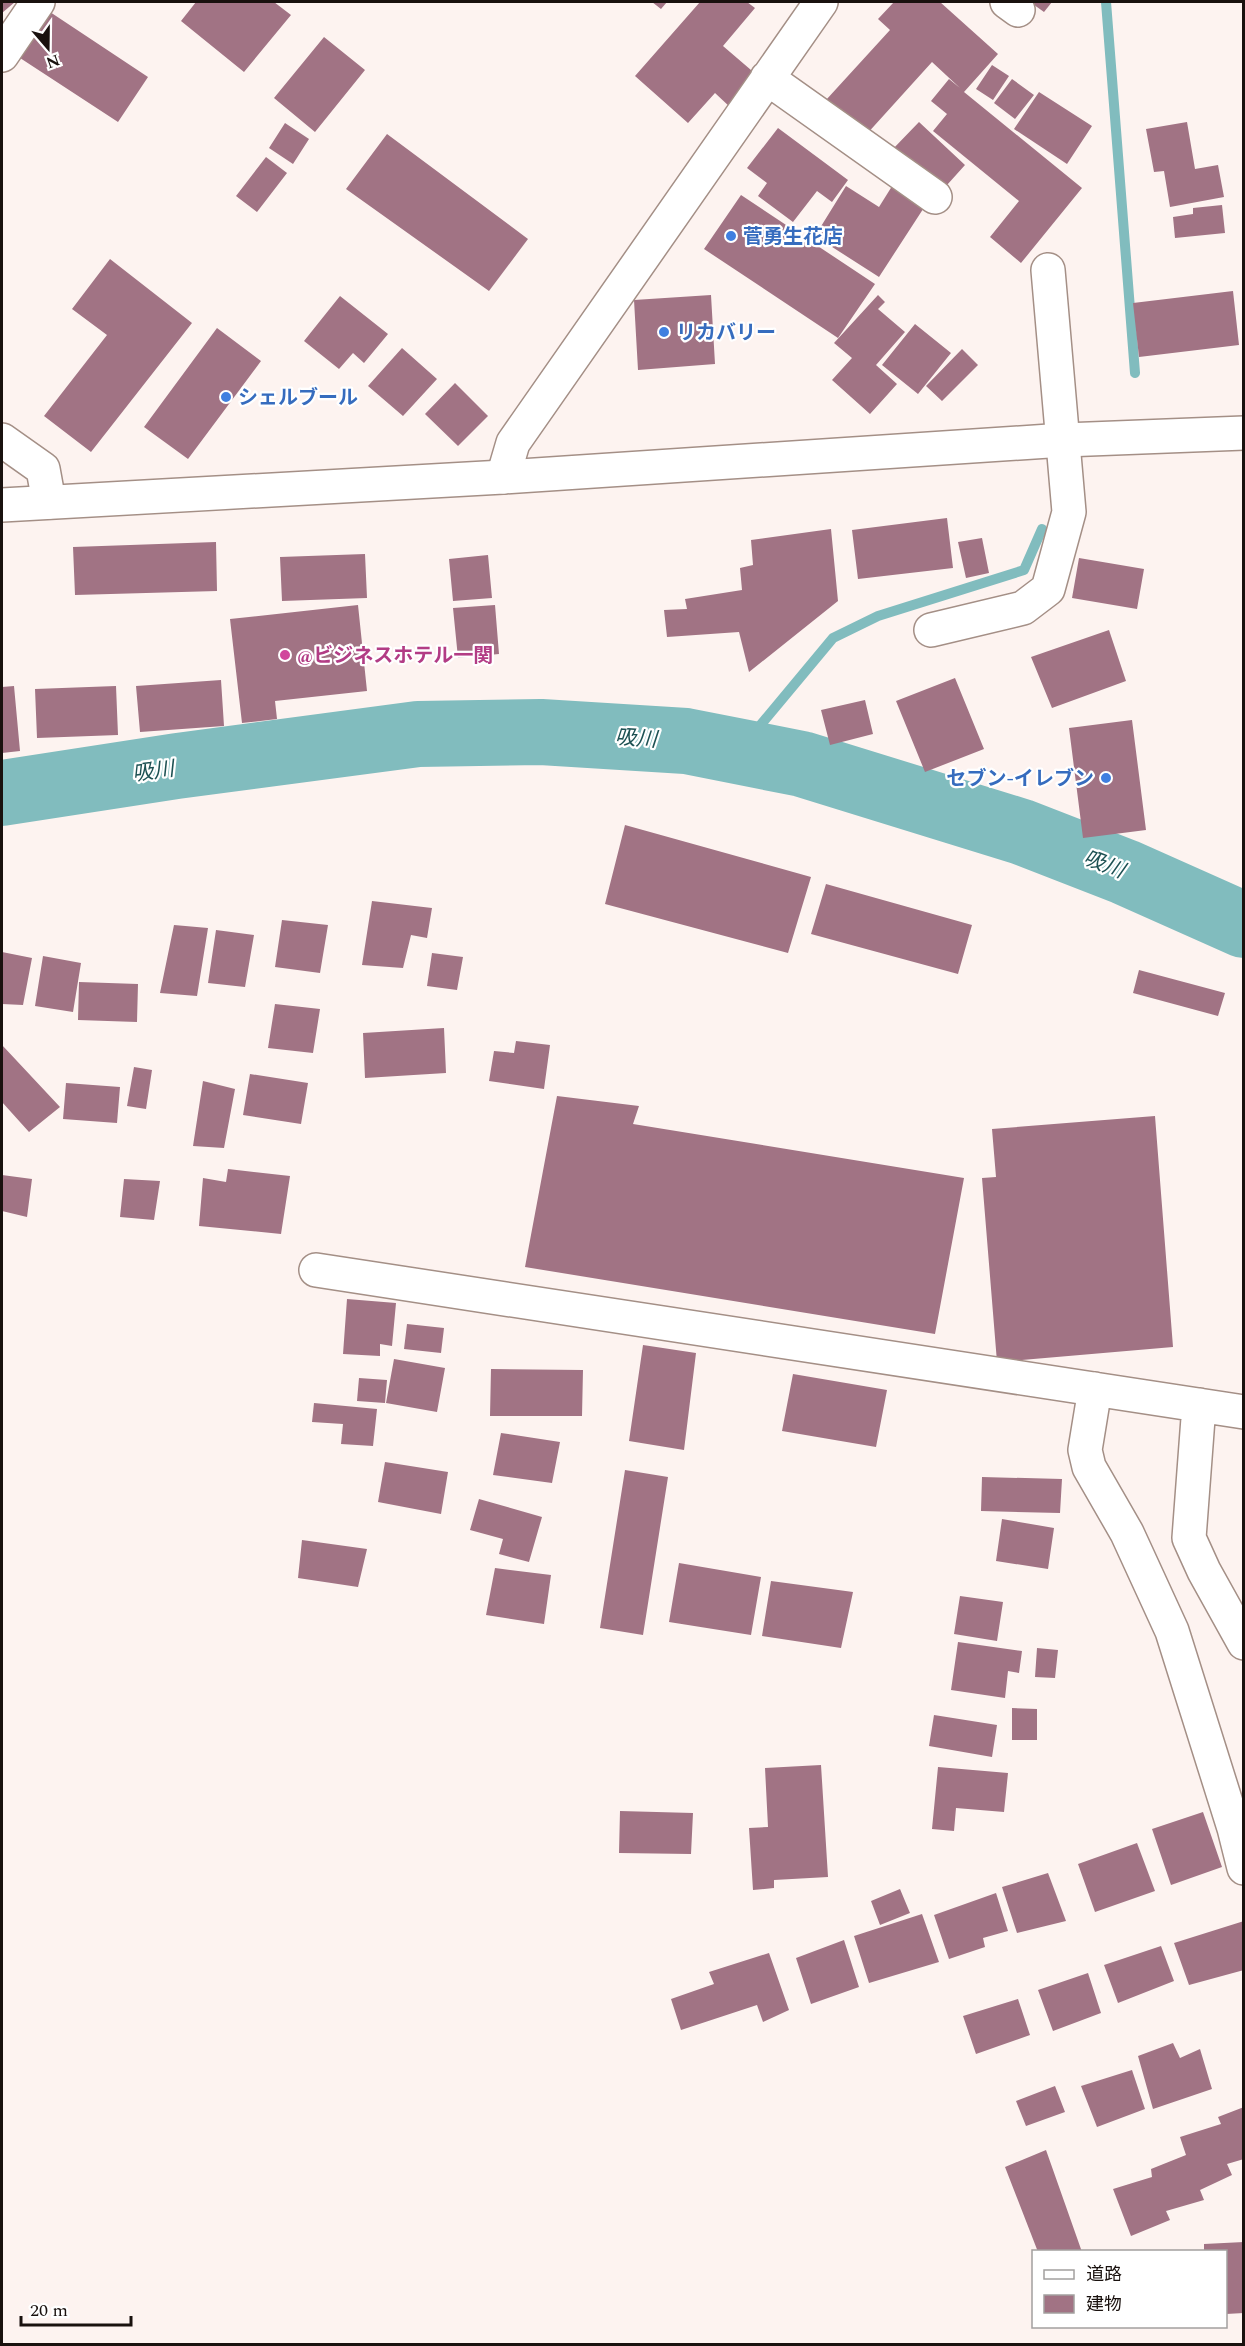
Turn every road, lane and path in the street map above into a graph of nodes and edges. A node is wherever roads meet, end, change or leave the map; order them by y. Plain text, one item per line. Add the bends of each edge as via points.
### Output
1 (38, 2) edge
2 (821, 2) edge
3 (2, 54) edge
4 (767, 78) junction
5 (935, 197) dead end
6 (1048, 270) dead end
7 (1244, 432) edge
8 (2, 440) edge
9 (1064, 440) junction
10 (503, 477) junction
11 (49, 502) junction
12 (2, 505) edge
13 (931, 630) dead end
14 (316, 1270) dead end
15 (1095, 1389) junction
16 (1199, 1405) junction
17 (1244, 1412) edge
18 (1244, 1643) edge
19 (1244, 1868) edge

1 - 3 street
2 - 4 street
4 - 5 street
4 - 10 street via 513,443
6 - 9 street
7 - 9 street
8 - 11 street via 43,469
9 - 10 street
9 - 13 street via 1069,512 1048,589 1023,608
10 - 11 street
11 - 12 street
14 - 15 street
15 - 16 street
15 - 19 street via 1085,1450 1089,1467 1127,1533 1172,1631
16 - 17 street
16 - 18 street via 1189,1538

